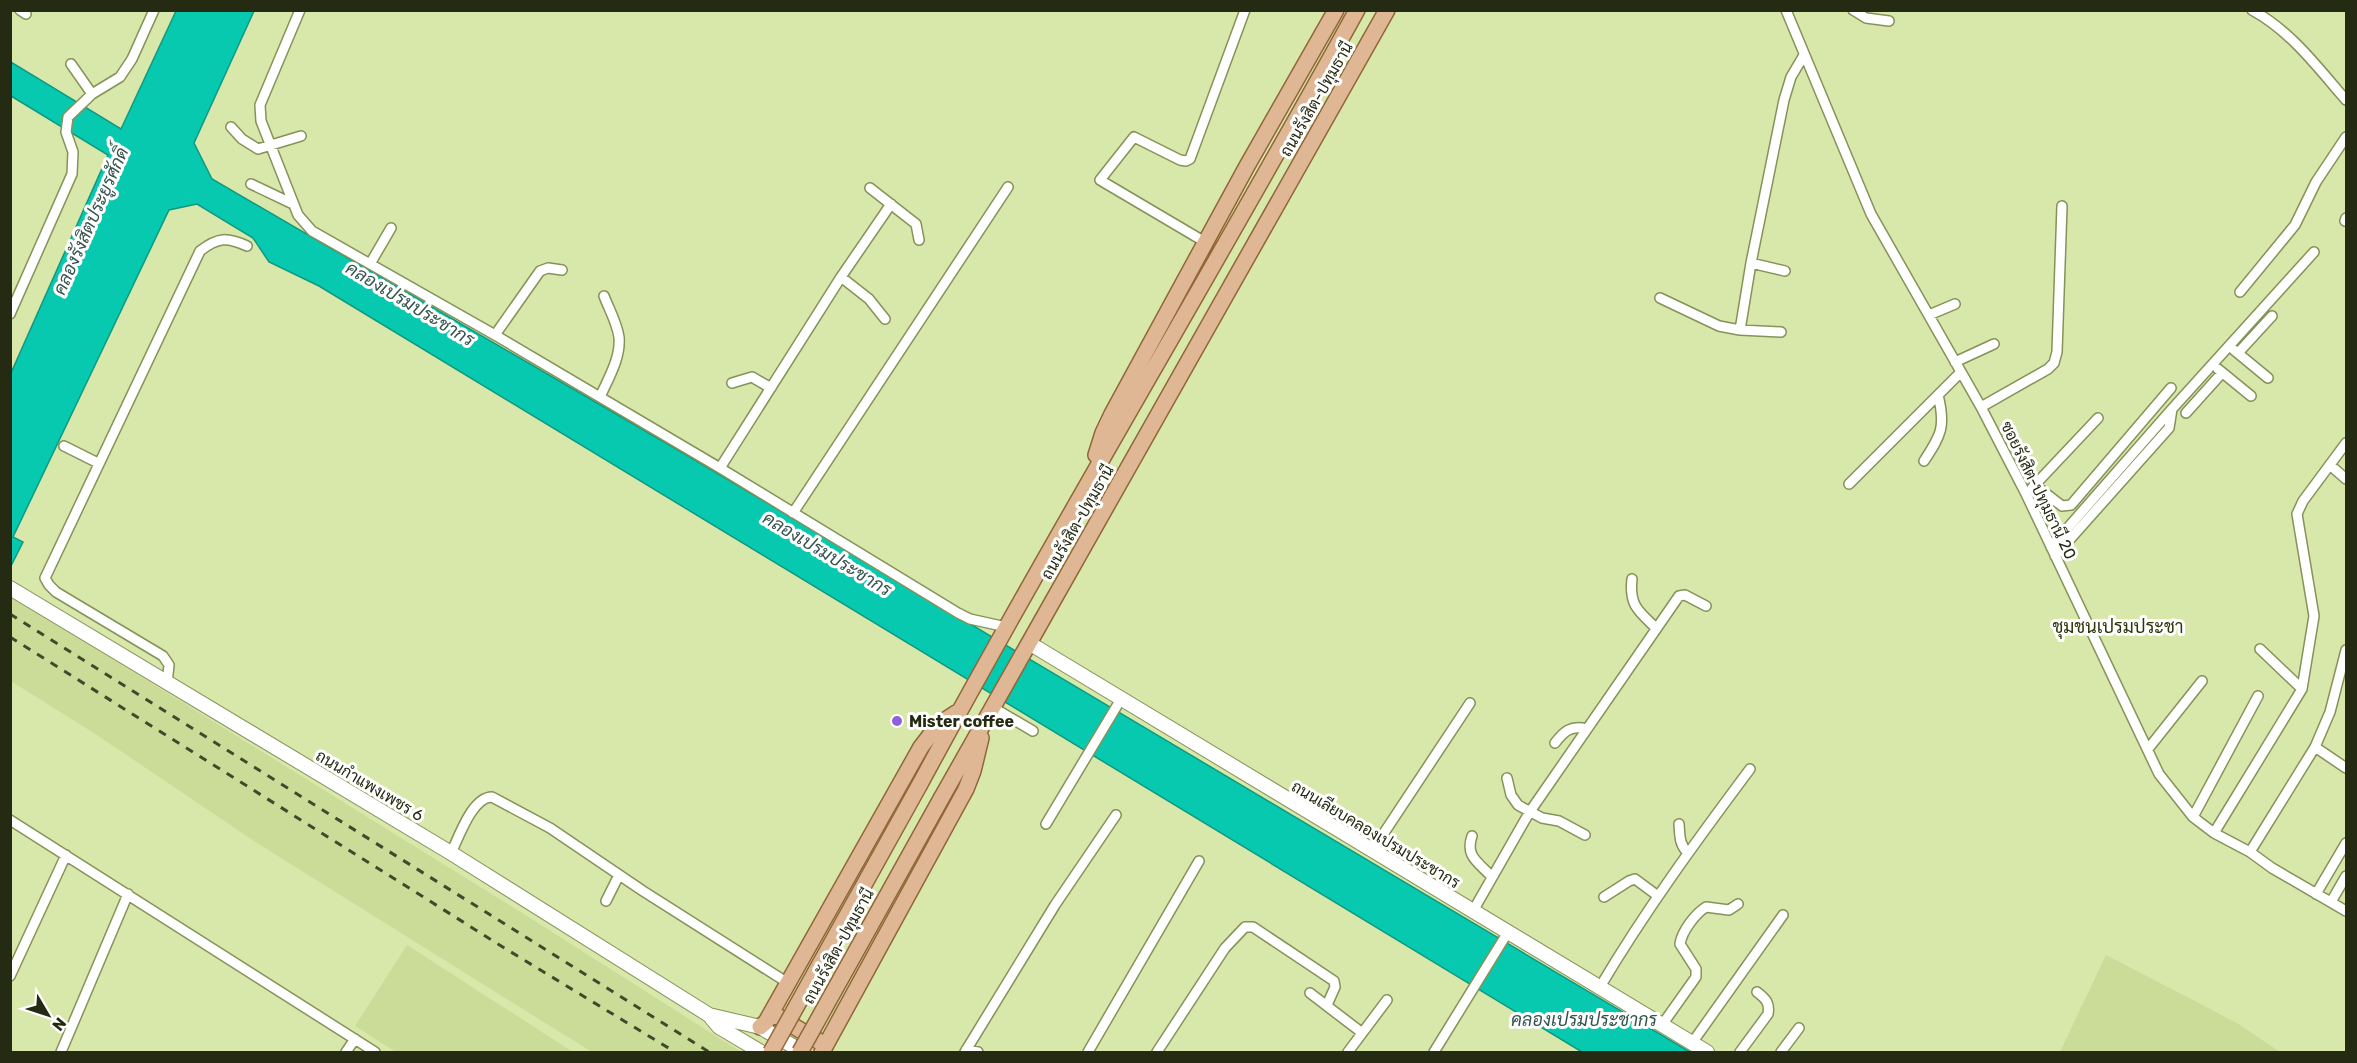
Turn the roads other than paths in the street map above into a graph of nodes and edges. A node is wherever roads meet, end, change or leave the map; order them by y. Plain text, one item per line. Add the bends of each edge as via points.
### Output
1 (154, 10) edge
2 (300, 10) edge
3 (1245, 10) edge
4 (1336, 10) edge
5 (1357, 10) edge
6 (1387, 10) edge
7 (1786, 10) edge
8 (1853, 10) edge
9 (2252, 10) edge
10 (1889, 21) dead end
11 (1804, 55) junction
12 (71, 64) dead end
13 (92, 94) junction
14 (2346, 100) edge
15 (231, 127) dead end
16 (302, 136) dead end
17 (2346, 137) edge
18 (271, 146) junction
19 (251, 184) dead end
20 (1008, 187) dead end
21 (870, 188) dead end
22 (293, 204) junction
23 (891, 204) junction
24 (2062, 206) dead end
25 (391, 228) dead end
26 (920, 240) dead end
27 (1205, 242) junction
28 (247, 246) dead end
29 (2314, 252) dead end
30 (1751, 263) junction
31 (370, 264) junction
32 (562, 270) dead end
33 (1785, 271) dead end
34 (841, 277) junction
35 (2240, 292) dead end
36 (604, 296) dead end
37 (1660, 298) dead end
38 (1955, 304) dead end
39 (10, 314) edge
40 (1929, 315) junction
41 (2272, 316) dead end
42 (885, 320) dead end
43 (1740, 330) junction
44 (1781, 332) dead end
45 (495, 335) junction
46 (1994, 344) dead end
47 (2230, 347) junction
48 (2238, 353) junction
49 (1955, 362) junction
50 (2213, 365) junction
51 (1961, 372) junction
52 (2222, 373) junction
53 (2268, 378) dead end
54 (732, 383) dead end
55 (771, 388) junction
56 (2172, 388) dead end
57 (1938, 396) junction
58 (2251, 396) dead end
59 (600, 397) junction
60 (1982, 407) junction
61 (2186, 413) dead end
62 (2098, 418) dead end
63 (2346, 443) edge
64 (64, 446) dead end
65 (1924, 461) dead end
66 (98, 463) junction
67 (2330, 465) junction
68 (720, 468) junction
69 (2346, 479) edge
70 (1086, 483) junction
71 (1849, 484) dead end
72 (2035, 485) junction
73 (2026, 494) junction
74 (793, 513) junction
75 (2053, 551) junction
76 (1632, 579) dead end
77 (10, 588) edge
78 (1706, 606) dead end
79 (1656, 628) junction
80 (1003, 633) junction
81 (1026, 648) junction
82 (2260, 649) dead end
83 (2346, 650) edge
84 (2202, 681) dead end
85 (167, 683) junction
86 (2302, 689) junction
87 (2258, 696) dead end
88 (1120, 700) junction
89 (1470, 703) dead end
90 (994, 704) junction
91 (960, 710) junction
92 (984, 720) junction
93 (1587, 729) junction
94 (1034, 731) dead end
95 (1555, 743) dead end
96 (2315, 747) junction
97 (2148, 749) junction
98 (2346, 768) edge
99 (1750, 769) dead end
100 (1507, 778) dead end
101 (1528, 813) junction
102 (1116, 815) dead end
103 (2193, 817) junction
104 (10, 820) edge
105 (1046, 824) dead end
106 (1679, 824) dead end
107 (2214, 833) junction
108 (1585, 835) dead end
109 (1472, 836) dead end
110 (2346, 843) edge
111 (1372, 851) junction
112 (2250, 852) junction
113 (451, 853) junction
114 (1688, 853) junction
115 (66, 855) junction
116 (1199, 861) dead end
117 (620, 875) junction
118 (1491, 876) junction
119 (2346, 876) edge
120 (128, 894) junction
121 (2316, 894) junction
122 (1658, 896) junction
123 (1604, 897) dead end
124 (606, 901) dead end
125 (2331, 902) junction
126 (1738, 904) dead end
127 (1473, 911) junction
128 (2346, 911) edge
129 (1783, 915) dead end
130 (1506, 934) junction
131 (10, 976) edge
132 (788, 983) junction
133 (1600, 987) junction
134 (1757, 992) dead end
135 (1310, 993) dead end
136 (1387, 1000) dead end
137 (1327, 1005) junction
138 (771, 1012) junction
139 (709, 1015) junction
140 (1662, 1025) junction
141 (760, 1027) junction
142 (1799, 1028) dead end
143 (1361, 1032) junction
144 (355, 1039) junction
145 (1692, 1043) junction
146 (824, 1049) edge
147 (966, 1051) edge
148 (61, 1053) edge
149 (346, 1053) edge
150 (375, 1053) edge
151 (761, 1053) edge
152 (771, 1053) edge
153 (801, 1053) edge
154 (978, 1053) edge
155 (1088, 1053) edge
156 (1157, 1053) edge
157 (1348, 1053) edge
158 (1434, 1053) edge
159 (1707, 1053) edge
160 (1740, 1053) edge
161 (1781, 1053) edge

1 - 13 street via 132,60 120,77
2 - 18 street via 260,105 261,121
3 - 27 street via 1190,159 1180,160 1134,137 1100,180
4 - 27 main road
5 - 70 main road, ถนนรังสิต-ปทุมธานี
6 - 81 main road, ถนนรังสิต-ปทุมธานี
7 - 11 street, ซอยรังสิต-ปทุมธานี 20
8 - 10 street via 1866,18
9 - 14 street via 2293,40
11 - 30 street via 1784,100
11 - 40 street, ซอยรังสิต-ปทุมธานี 20 via 1871,214
12 - 13 street
13 - 39 street via 68,117 66,132 73,152 72,174
15 - 18 street via 251,147
16 - 18 street
17 - 35 street via 2316,182 2295,225
18 - 22 street
19 - 22 street
20 - 74 street
21 - 23 street
22 - 31 street via 312,231
23 - 26 street via 916,224
23 - 34 street
24 - 60 street via 2054,363
25 - 31 street
27 - 70 main road via 1102,433
28 - 66 street via 223,239 200,252
29 - 47 street
30 - 33 street
30 - 43 street
31 - 45 street
32 - 45 street via 540,271
34 - 42 street via 869,299
34 - 55 street
36 - 59 street via 619,337 619,349
37 - 43 street via 1719,326
38 - 40 street
40 - 49 street, ซอยรังสิต-ปทุมธานี 20
41 - 48 street
43 - 44 street
45 - 59 street
46 - 49 street
47 - 48 street
47 - 50 street
48 - 53 street
49 - 51 street, ซอยรังสิต-ปทุมธานี 20
50 - 52 street
50 - 75 street via 2172,409 2169,428
51 - 57 street
51 - 60 street, ซอยรังสิต-ปทุมธานี 20
52 - 58 street
52 - 61 street
54 - 55 street via 752,377
55 - 68 street
56 - 72 street via 2071,505 2062,506
57 - 65 street via 1943,427
57 - 71 street
59 - 68 street
60 - 73 street, ซอยรังสิต-ปทุมธานี 20
62 - 72 street
63 - 67 street
64 - 66 street
66 - 85 street via 45,578 57,592 163,656 170,665
67 - 69 street
67 - 86 street via 2297,514 2314,616
68 - 74 street
70 - 80 main road, ถนนรังสิต-ปทุมธานี
72 - 73 street
73 - 75 street, ซอยรังสิต-ปทุมธานี 20
74 - 80 street via 958,614
75 - 97 street, ซอยรังสิต-ปทุมธานี 20
76 - 79 street via 1630,594 1634,603
77 - 85 main road, ถนนกำแพงเพชร 6
78 - 79 street via 1682,595
79 - 93 street
80 - 91 main road, ถนนรังสิต-ปทุมธานี
81 - 88 main road, ถนนเลียบคลองเปรมประชากร
81 - 90 main road, ถนนรังสิต-ปทุมธานี
82 - 86 street
83 - 96 street via 2330,711
84 - 97 street
85 - 113 main road, ถนนกำแพงเพชร 6
86 - 107 street
87 - 103 street
88 - 105 street
88 - 111 main road, ถนนเลียบคลองเปรมประชากร
89 - 111 street
90 - 92 main road, ถนนรังสิต-ปทุมธานี
90 - 94 street
91 - 132 main road via 938,725 921,747
91 - 152 main road, ถนนรังสิต-ปทุมธานี, bridge
92 - 146 main road via 966,789
92 - 153 main road, ถนนรังสิต-ปทุมธานี, bridge
93 - 95 street via 1570,728
93 - 101 street
96 - 98 street
96 - 112 street
97 - 103 street, ซอยรังสิต-ปทุมธานี 20 via 2159,774
99 - 114 street
100 - 101 street via 1513,800
101 - 108 street via 1559,821
101 - 118 street
102 - 147 street via 1055,905
103 - 107 street, ซอยรังสิต-ปทุมธานี 20
104 - 115 street
106 - 114 street via 1682,847
107 - 112 street, ซอยรังสิต-ปทุมธานี 20
109 - 118 street via 1471,854
110 - 121 street
111 - 127 main road, ถนนเลียบคลองเปรมประชากร
112 - 121 street, ซอยรังสิต-ปทุมธานี 20
113 - 117 street via 475,806 492,797 533,818
113 - 139 main road, ถนนกำแพงเพชร 6
114 - 122 street
115 - 120 street
115 - 131 street
116 - 155 street
117 - 124 street
117 - 132 street
118 - 127 street
119 - 125 street
120 - 144 street
120 - 148 street
121 - 125 street, ซอยรังสิต-ปทุมธานี 20
122 - 123 street via 1635,879
122 - 133 street
125 - 128 street, ซอยรังสิต-ปทุมธานี 20
126 - 140 street via 1729,910 1706,907 1681,937 1680,944 1696,977
127 - 130 main road, ถนนเลียบคลองเปรมประชากร
129 - 145 street
130 - 133 main road, ถนนเลียบคลองเปรมประชากร
130 - 158 street
132 - 138 main road
133 - 140 main road, ถนนเลียบคลองเปรมประชากร
134 - 160 street via 1766,999 1768,1014
135 - 137 street
136 - 143 street
137 - 143 street
137 - 156 street via 1335,981 1254,927 1245,927 1225,948
138 - 141 main road
138 - 146 main road
139 - 141 main road, ถนนกำแพงเพชร 6
139 - 151 main road, ถนนกำแพงเพชร 6 via 719,1027
140 - 145 main road, ถนนเลียบคลองเปรมประชากร
141 - 153 main road, ถนนกำแพงเพชร 6
142 - 161 street
143 - 157 street
144 - 149 street
144 - 150 street
145 - 159 main road, ถนนเลียบคลองเปรมประชากร
147 - 154 street

